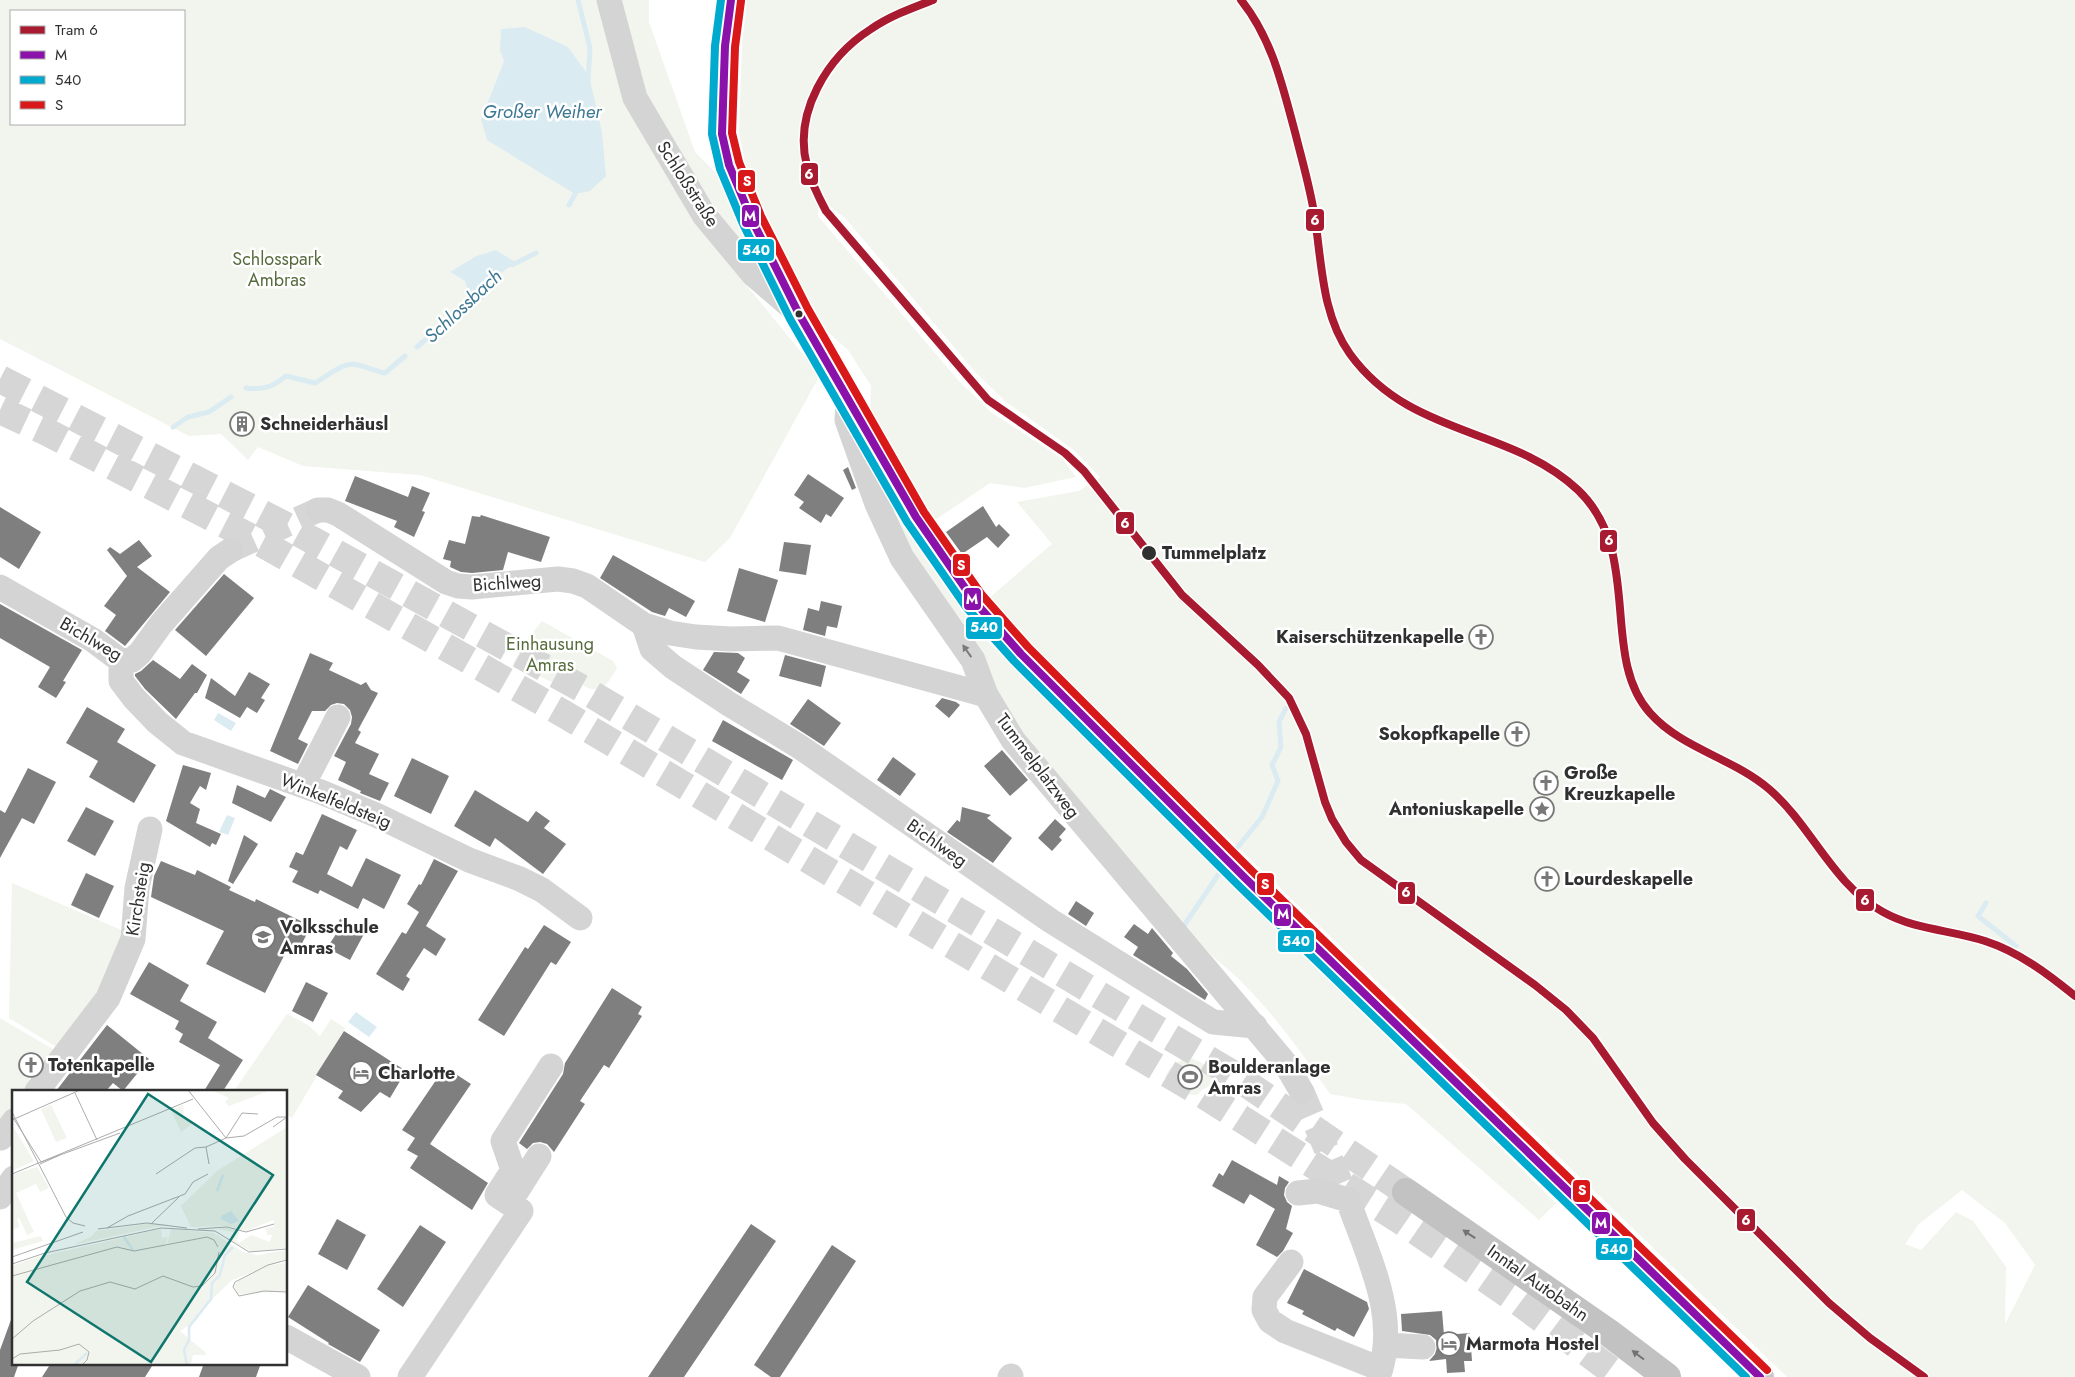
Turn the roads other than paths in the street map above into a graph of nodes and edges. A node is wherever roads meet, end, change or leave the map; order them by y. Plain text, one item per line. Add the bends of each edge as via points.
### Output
1 (609, 0) edge
2 (731, 0) edge
3 (799, 314) junction
4 (848, 399) junction
5 (318, 510) tunnel mouth
6 (231, 550) tunnel mouth
7 (0, 587) edge
8 (644, 625) junction
9 (122, 661) junction
10 (986, 695) junction
11 (338, 717) dead end
12 (303, 785) junction
13 (150, 829) dead end
14 (580, 918) dead end
15 (1255, 1026) junction
16 (551, 1066) dead end
17 (38, 1090) edge
18 (1302, 1092) tunnel mouth
19 (539, 1156) dead end
20 (12, 1181) edge
21 (1406, 1192) tunnel mouth
22 (1298, 1193) dead end
23 (0, 1197) edge
24 (509, 1203) junction
25 (1290, 1262) dead end
26 (288, 1339) edge
27 (1386, 1344) junction
28 (1423, 1347) dead end
29 (1379, 1373) edge
30 (358, 1377) edge
31 (410, 1377) edge
32 (1667, 1377) edge
33 (1760, 1377) edge

1 - 3 street, Schloßstraße via 635,98 704,215 753,274
2 - 3 main road via 722,134 729,166 752,220
3 - 4 main road, Schloßstraße
10 -> 4 street, Tummelplatzweg via 973,660 902,558 877,504 848,420
4 - 33 main road, Schloßstraße via 916,517 974,601 1021,654 1245,878
5 - 8 street, Bichlweg via 338,514 446,582 472,587 558,579 573,581 587,586
6 - 9 street, Bichlweg via 161,624 140,654 132,660
7 - 9 street, Bichlweg via 93,640
8 - 10 street, Bichlweg via 696,637 778,638
8 - 15 street, Bichlweg via 652,649 673,667 800,747 1051,921 1213,1022
9 - 12 street, Winkelfeldsteig via 121,681 157,722 183,743
10 - 15 street, Tummelplatzweg via 1019,747
11 - 12 street
12 - 14 street, Winkelfeldsteig via 376,815 469,860 520,879 542,890
13 - 17 street, Kirchsteig via 137,888 130,948 108,998
15 - 18 street, Tummelplatzweg via 1285,1063
16 - 24 street via 503,1141 513,1170 497,1194
19 - 24 street
20 - 23 street
32 -> 21 highway, Inntal Autobahn
22 - 27 street via 1318,1191 1348,1200 1378,1286 1385,1316
24 - 31 street via 520,1211
25 - 29 street via 1265,1297 1264,1310 1270,1321 1285,1332
26 - 30 street
27 - 28 street
27 - 29 street

